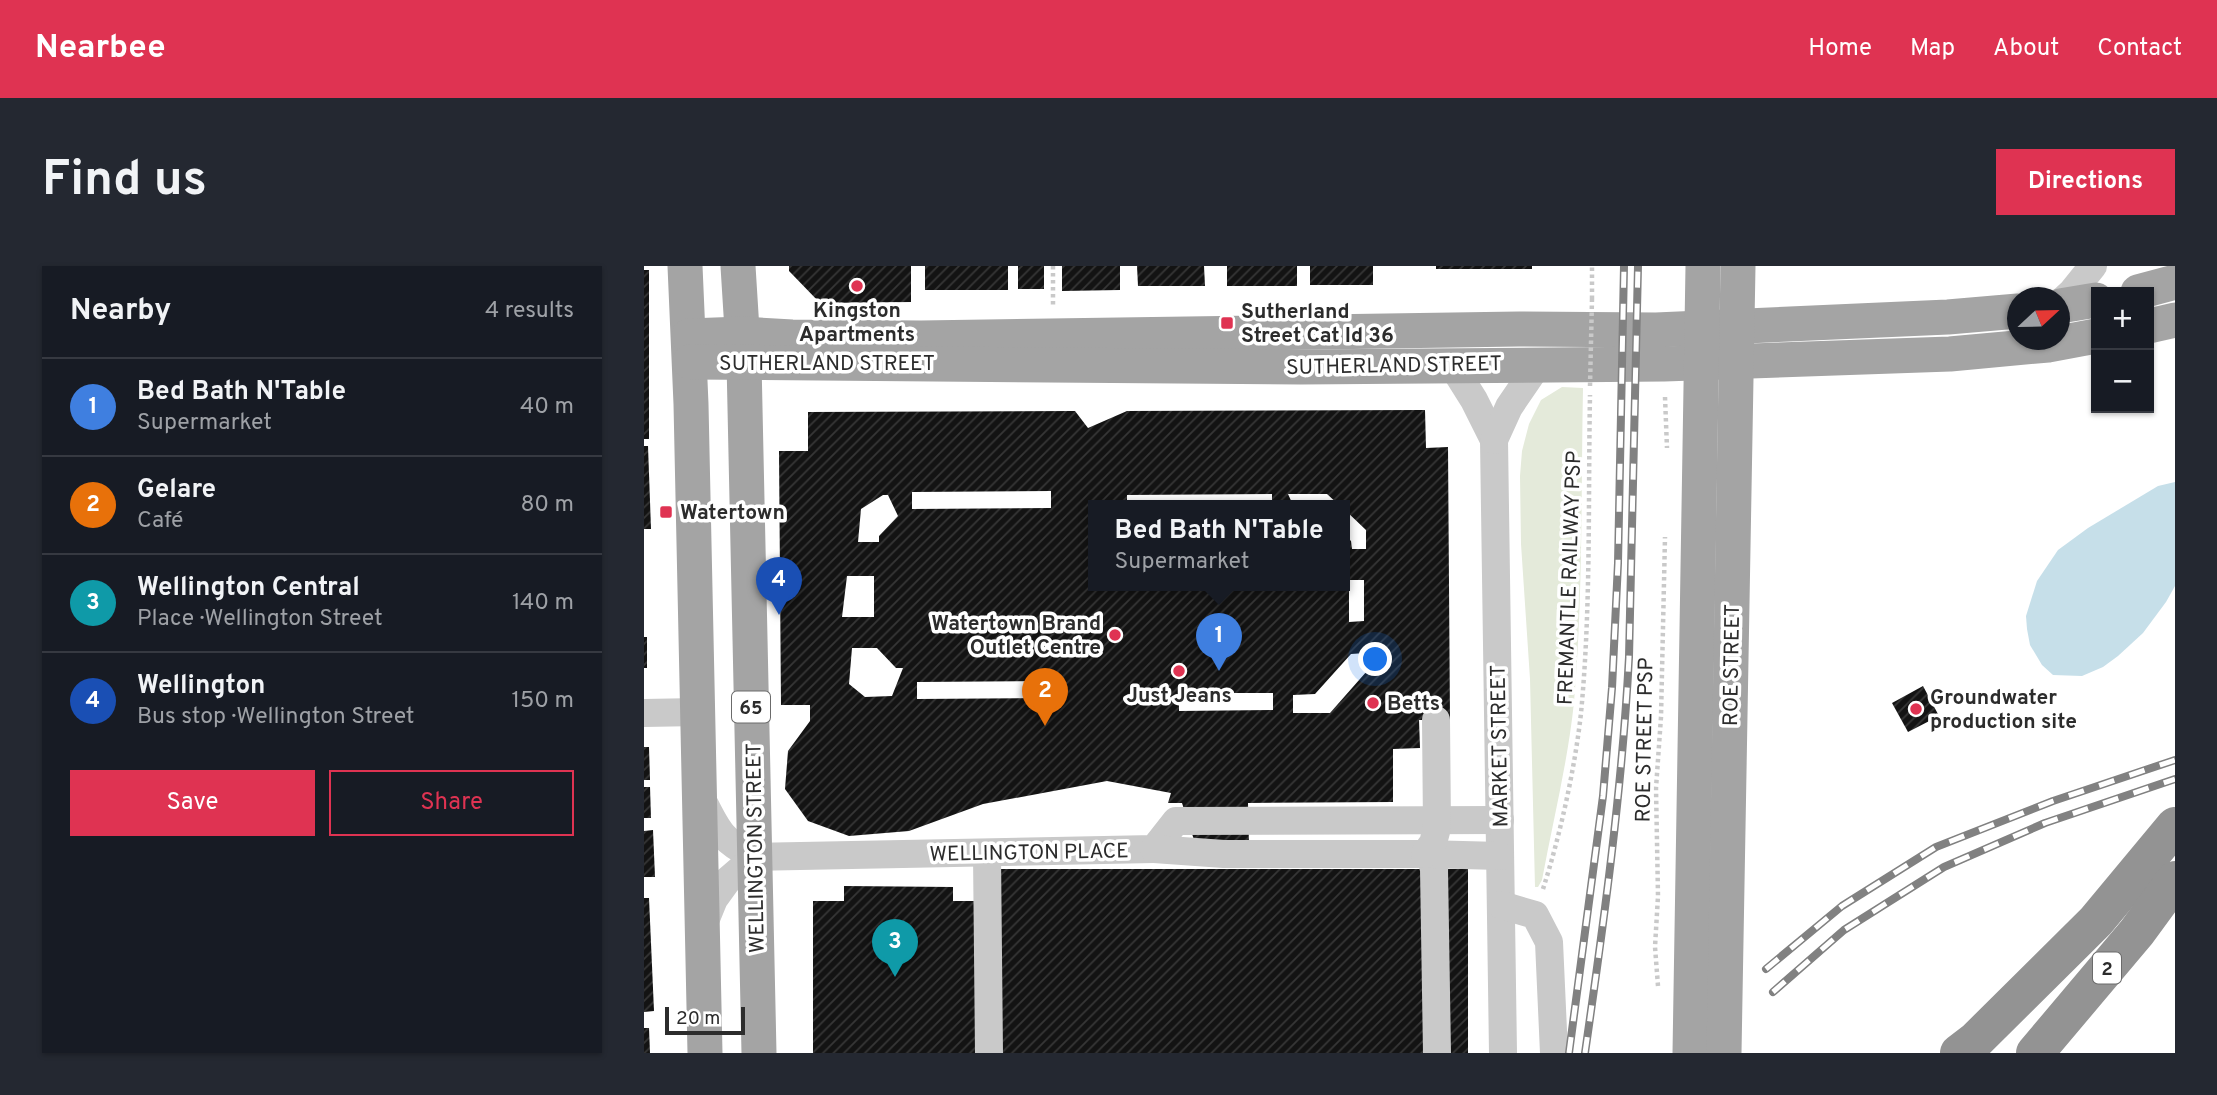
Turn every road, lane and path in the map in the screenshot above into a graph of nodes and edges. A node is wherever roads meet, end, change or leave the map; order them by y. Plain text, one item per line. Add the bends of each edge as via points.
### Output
1 (685, 266) edge
2 (738, 266) edge
3 (1053, 266) edge
4 (1592, 266) edge
5 (2093, 266) edge
6 (1703, 272) edge
7 (1738, 272) edge
8 (2175, 282) edge
9 (2154, 288) edge
10 (2070, 294) edge
11 (2091, 301) edge
12 (2070, 304) edge
13 (1053, 308) dead end
14 (2007, 312) edge
15 (2175, 320) edge
16 (2154, 325) edge
17 (1737, 327) junction
18 (1702, 328) junction
19 (2091, 337) edge
20 (743, 348) junction
21 (689, 349) junction
22 (1737, 361) junction
23 (1702, 362) junction
24 (1539, 363) junction
25 (1452, 365) junction
26 (1665, 397) dead end
27 (1494, 440) junction
28 (1667, 460) dead end
29 (1665, 525) dead end
30 (698, 712) junction
31 (644, 713) edge
32 (1436, 720) dead end
33 (699, 794) junction
34 (1500, 820) junction
35 (2171, 831) edge
36 (1154, 849) junction
37 (987, 854) junction
38 (1500, 856) junction
39 (755, 857) junction
40 (1430, 862) junction
41 (2175, 880) edge
42 (1501, 905) junction
43 (1535, 915) junction
44 (702, 928) junction
45 (1659, 993) dead end
46 (1707, 1051) edge
47 (705, 1053) edge
48 (759, 1053) edge
49 (989, 1053) edge
50 (1437, 1053) edge
51 (1503, 1053) edge
52 (1554, 1053) edge
53 (1959, 1053) edge
54 (2035, 1053) edge

1 - 21 main road
2 - 20 main road, WELLINGTON STREET / 65
3 - 13 path
4 - 43 path, FREMANTLE RAILWAY PSP, bridge via 1586,655 1572,766
5 - 10 street
6 - 18 main road, ROE STREET
7 - 17 main road, ROE STREET
8 - 9 main road
11 - 12 main road
14 - 17 main road, SUTHERLAND STREET
15 - 16 main road
17 - 18 main road, SUTHERLAND STREET
17 - 22 main road, ROE STREET
18 - 20 main road, SUTHERLAND STREET via 792,337
18 - 23 main road, ROE STREET
19 - 22 main road, SUTHERLAND STREET via 1950,354
20 - 21 main road, SUTHERLAND STREET
20 - 25 main road, SUTHERLAND STREET via 1301,367
20 - 39 main road, WELLINGTON STREET / 65
21 - 30 main road
22 - 23 main road, SUTHERLAND STREET
22 - 46 main road, ROE STREET
23 - 24 main road, SUTHERLAND STREET
23 - 46 main road, ROE STREET
24 - 25 main road, SUTHERLAND STREET
24 - 27 street, MARKET STREET via 1509,407
25 - 27 street, MARKET STREET
26 - 28 path
27 - 34 street, MARKET STREET
29 - 45 path, ROE STREET PSP via 1656,788
30 - 31 street
30 - 33 main road
32 - 40 street, bridge via 1437,828
33 - 39 street via 720,834
33 - 44 main road
34 - 36 street, WELLINGTON PLACE via 1176,821
34 - 38 street, MARKET STREET
35 - 53 highway via 2080,937
36 - 37 street, WELLINGTON PLACE
36 - 40 street
37 - 39 street, WELLINGTON PLACE
37 - 49 street
38 - 40 street
38 - 42 street, MARKET STREET
39 - 44 street via 727,881
39 - 48 main road, WELLINGTON STREET / 65
40 - 50 street
41 - 54 highway, 2
42 - 43 street
42 - 51 street, MARKET STREET
43 - 52 street via 1549,942
44 - 47 main road

